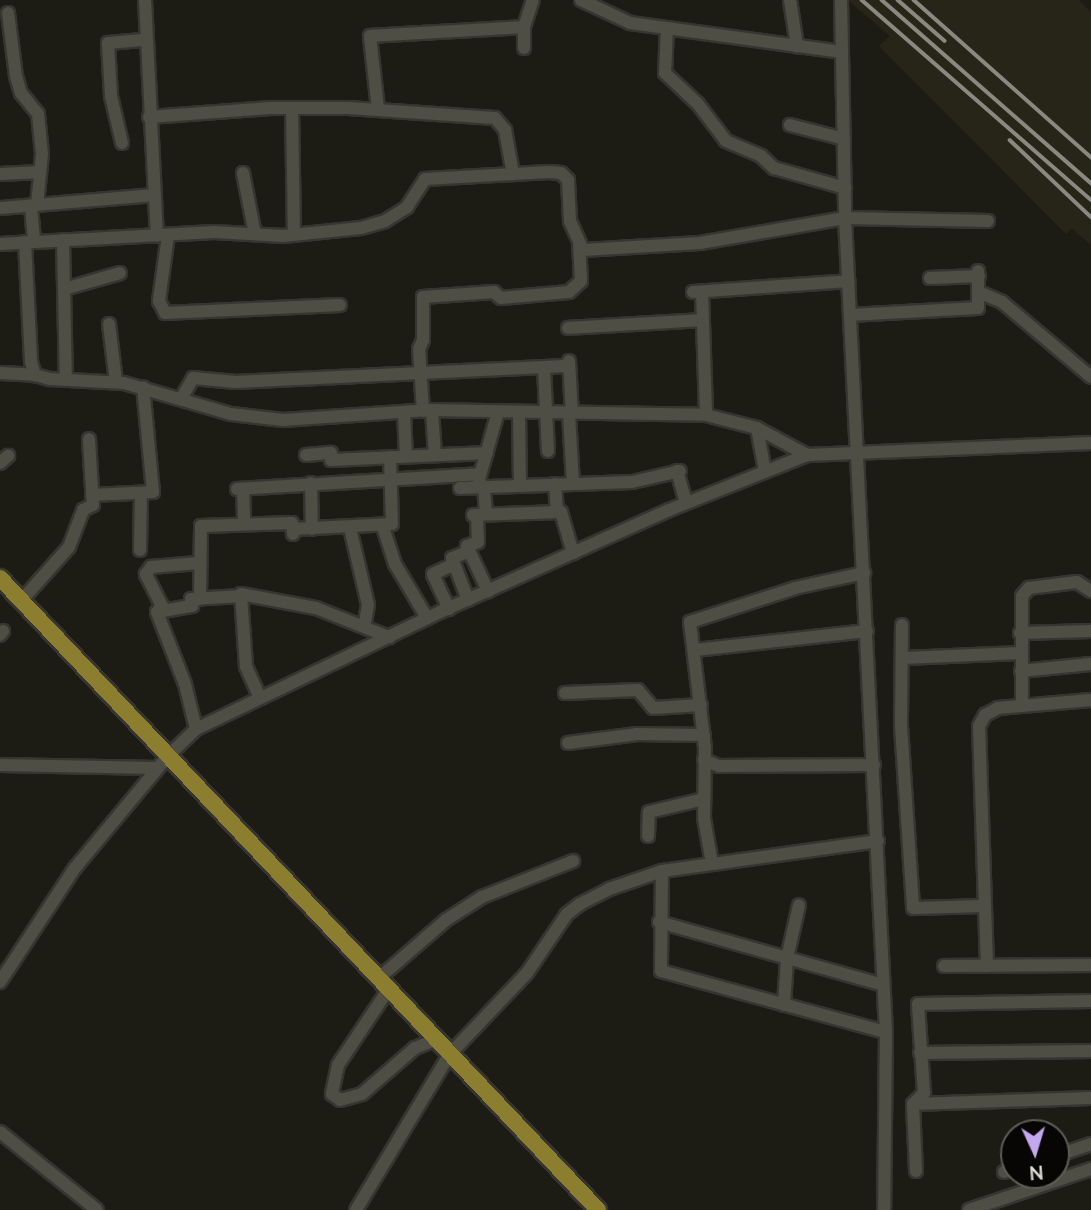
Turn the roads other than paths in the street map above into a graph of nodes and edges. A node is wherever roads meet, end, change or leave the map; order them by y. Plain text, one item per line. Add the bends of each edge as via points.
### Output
1 (145, 0) edge
2 (533, 0) edge
3 (581, 0) edge
4 (790, 0) edge
5 (841, 0) edge
6 (8, 13) dead end
7 (524, 27) junction
8 (667, 28) junction
9 (145, 40) junction
10 (797, 46) junction
11 (524, 48) dead end
12 (842, 52) junction
13 (292, 108) junction
14 (378, 109) junction
15 (149, 117) junction
16 (790, 125) dead end
17 (844, 139) junction
18 (122, 143) dead end
19 (40, 172) junction
20 (243, 173) dead end
21 (0, 174) edge
22 (513, 174) junction
23 (845, 188) junction
24 (154, 195) junction
25 (34, 206) junction
26 (0, 208) edge
27 (845, 218) junction
28 (988, 221) dead end
29 (255, 234) junction
30 (294, 235) junction
31 (162, 236) junction
32 (63, 240) junction
33 (30, 242) junction
34 (0, 244) edge
35 (579, 245) junction
36 (120, 273) dead end
37 (930, 278) dead end
38 (849, 281) junction
39 (64, 289) junction
40 (981, 293) junction
41 (340, 305) dead end
42 (850, 315) junction
43 (702, 320) junction
44 (109, 324) dead end
45 (568, 328) dead end
46 (544, 367) junction
47 (0, 373) edge
48 (421, 374) junction
49 (35, 375) junction
50 (1091, 377) edge
51 (66, 380) junction
52 (116, 382) junction
53 (143, 387) junction
54 (181, 399) junction
55 (428, 411) junction
56 (404, 412) junction
57 (498, 412) junction
58 (519, 413) junction
59 (546, 413) junction
60 (570, 414) junction
61 (706, 415) junction
62 (757, 428) junction
63 (89, 439) dead end
64 (1091, 443) edge
65 (858, 451) junction
66 (548, 452) dead end
67 (487, 453) junction
68 (435, 454) junction
69 (306, 455) dead end
70 (807, 455) junction
71 (406, 456) junction
72 (390, 457) junction
73 (360, 459) junction
74 (765, 471) junction
75 (391, 480) junction
76 (360, 482) junction
77 (481, 482) junction
78 (312, 483) junction
79 (555, 484) junction
80 (573, 484) junction
81 (520, 485) junction
82 (460, 488) dead end
83 (141, 493) junction
84 (92, 495) junction
85 (686, 503) junction
86 (557, 512) junction
87 (478, 515) junction
88 (244, 524) junction
89 (383, 527) junction
90 (351, 528) junction
91 (312, 529) junction
92 (140, 550) dead end
93 (470, 551) junction
94 (573, 553) junction
95 (198, 564) junction
96 (454, 564) junction
97 (864, 573) junction
98 (0, 578) edge
99 (488, 591) junction
100 (1091, 591) edge
101 (241, 596) junction
102 (200, 599) junction
103 (468, 600) junction
104 (21, 601) junction
105 (449, 608) junction
106 (157, 612) junction
107 (427, 618) junction
108 (902, 625) dead end
109 (364, 627) junction
110 (867, 631) junction
111 (1091, 631) edge
112 (1020, 633) junction
113 (389, 636) junction
114 (695, 650) junction
115 (1020, 653) junction
116 (904, 658) junction
117 (1091, 664) edge
118 (1021, 671) junction
119 (565, 693) dead end
120 (260, 698) junction
121 (1091, 700) edge
122 (701, 705) junction
123 (1022, 706) junction
124 (195, 729) junction
125 (704, 735) junction
126 (568, 743) dead end
127 (704, 760) junction
128 (162, 762) junction
129 (0, 765) edge
130 (874, 765) junction
131 (704, 799) junction
132 (648, 836) dead end
133 (878, 841) junction
134 (573, 861) dead end
135 (712, 864) junction
136 (662, 872) junction
137 (799, 905) dead end
138 (985, 906) junction
139 (659, 922) junction
140 (786, 958) junction
141 (1091, 965) edge
142 (944, 966) dead end
143 (987, 966) junction
144 (0, 982) edge
145 (383, 985) junction
146 (883, 985) junction
147 (1091, 1001) edge
148 (784, 1005) junction
149 (886, 1032) junction
150 (435, 1040) junction
151 (1091, 1051) edge
152 (920, 1053) junction
153 (449, 1055) junction
154 (1091, 1098) edge
155 (913, 1104) junction
156 (0, 1132) edge
157 (1091, 1144) edge
158 (1070, 1151) edge
159 (1091, 1169) edge
160 (916, 1171) dead end
161 (89, 1207) edge
162 (356, 1210) edge
163 (598, 1210) edge
164 (884, 1210) edge
165 (969, 1210) edge

1 - 9 street
2 - 7 street
3 - 8 street via 630,23
4 - 10 street
5 - 12 street
6 - 19 street via 21,93 38,114
7 - 11 street
7 - 14 street via 370,36
8 - 10 street
8 - 23 street via 665,73 698,104 726,141 761,156 774,168
9 - 15 street
9 - 18 street via 108,43 111,96
10 - 12 street
12 - 17 street
13 - 14 street
13 - 15 street
13 - 30 street
14 - 22 street via 495,118 505,130
15 - 24 street
16 - 17 street
17 - 23 street
19 - 21 street
19 - 25 street
20 - 29 street
22 - 30 street via 425,179 407,207 385,221 361,229
22 - 35 street via 561,173 568,180 570,221
23 - 27 street
24 - 25 street
24 - 31 street
25 - 26 street
25 - 33 street
27 - 28 street
27 - 35 street via 700,243 607,252 583,250
27 - 38 street
29 - 30 street
29 - 31 street
31 - 32 street
31 - 41 street via 159,301 164,313
32 - 33 street
32 - 39 street
33 - 34 street
33 - 49 street via 29,348
35 - 48 street via 582,281 569,292 501,298 494,292 423,297
36 - 39 street
37 - 40 street via 979,274
38 - 42 street
38 - 43 street via 698,292
39 - 51 street
40 - 42 street via 978,308
40 - 50 street via 1002,302
42 - 65 street
43 - 45 street
43 - 61 street
44 - 52 street
46 - 48 street
46 - 59 street
46 - 60 street via 569,363
47 - 49 street
48 - 54 street via 236,382 193,378
48 - 55 street
49 - 51 street
51 - 52 street
52 - 53 street
53 - 54 street
53 - 83 street via 153,492
54 - 56 street via 231,414 283,420
55 - 56 street
55 - 57 street
55 - 68 street
56 - 71 street
57 - 58 street
57 - 67 street
58 - 59 street
58 - 81 street
59 - 60 street
59 - 66 street
60 - 61 street
60 - 80 street
61 - 62 street
62 - 70 street
62 - 74 street
63 - 84 street
64 - 65 street
65 - 70 street
65 - 97 street
67 - 68 street
67 - 77 street
68 - 71 street
69 - 73 street
70 - 74 street
71 - 72 street
72 - 73 street
72 - 75 street
73 - 76 street
74 - 85 street
75 - 76 street
75 - 77 street
75 - 89 street via 393,524
76 - 78 street
77 - 81 street
77 - 82 street
77 - 87 street
78 - 88 street via 240,489
78 - 91 street
79 - 80 street
79 - 81 street
79 - 86 street
80 - 85 street via 632,482 678,471
83 - 84 street
83 - 92 street
84 - 104 street via 93,505 83,510 69,547
85 - 94 street
86 - 87 street
86 - 94 street
87 - 93 street via 478,542 467,546
88 - 91 street via 292,523 293,532
88 - 95 street via 201,526 203,562
89 - 90 street
89 - 107 street via 395,564
90 - 91 street
90 - 109 street via 368,605
93 - 96 street via 452,558
93 - 99 street
94 - 99 street
95 - 102 street
95 - 106 street via 151,566 146,574 162,606
96 - 103 street
96 - 105 street via 433,574
97 - 110 street
97 - 114 street via 695,618 690,622
98 - 104 main road
99 - 103 street
100 - 112 street via 1077,582 1029,588 1020,604
101 - 102 street
101 - 109 street via 316,608
101 - 120 street via 246,666
102 - 106 street via 191,599 192,606
103 - 105 street
104 - 128 main road
105 - 107 street
106 - 124 street via 185,684
107 - 113 street
108 - 116 street
109 - 113 street
110 - 114 street
110 - 130 street
111 - 112 street
112 - 115 street
113 - 120 street
114 - 122 street
115 - 116 street
115 - 118 street
116 - 138 street via 901,726 913,908
117 - 118 street
118 - 123 street
119 - 122 street via 638,690 653,708
120 - 124 street
121 - 123 street
122 - 125 street
123 - 138 street via 998,708 979,726
124 - 128 street
125 - 126 street via 637,734
125 - 127 street
127 - 130 street via 719,766
127 - 131 street
128 - 129 street
128 - 144 street via 75,868
128 - 145 main road
130 - 133 street
131 - 132 street via 649,812
131 - 135 street
133 - 135 street
133 - 146 street
134 - 145 street via 482,897 446,920
135 - 136 street
136 - 139 street
136 - 153 street via 609,888 567,915 527,973
137 - 140 street
138 - 143 street
139 - 140 street
139 - 148 street via 661,971
140 - 146 street
140 - 148 street
141 - 143 street
142 - 143 street
145 - 150 main road
145 - 150 street via 338,1065 332,1094 340,1100 362,1094 415,1048
146 - 149 street
147 - 152 street via 918,1004
148 - 149 street
149 - 164 street
150 - 153 main road
151 - 152 street
152 - 155 street via 924,1093
153 - 162 street
153 - 163 main road
154 - 155 street
155 - 160 street
156 - 161 street
157 - 158 street
159 - 165 street

